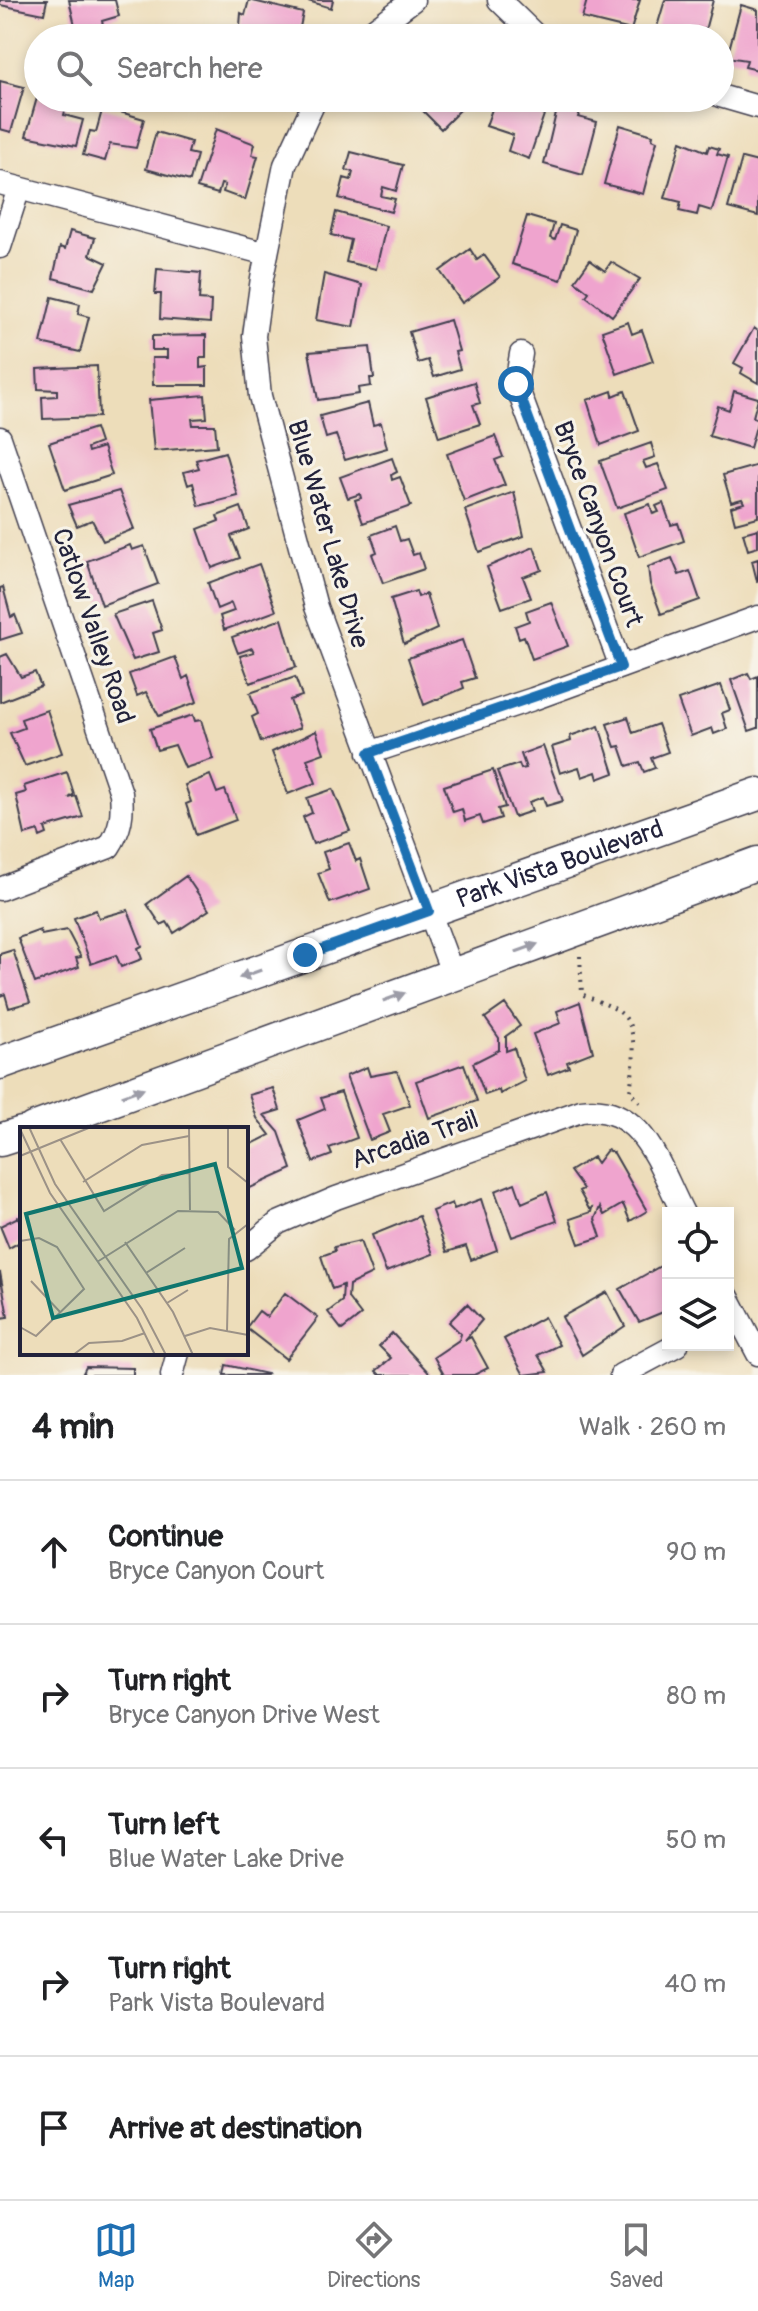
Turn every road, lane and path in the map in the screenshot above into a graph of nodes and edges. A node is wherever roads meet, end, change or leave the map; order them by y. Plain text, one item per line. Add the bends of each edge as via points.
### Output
1 (413, 0) edge
2 (499, 0) edge
3 (381, 24) edge
4 (524, 24) edge
5 (734, 100) edge
6 (758, 107) edge
7 (310, 112) edge
8 (10, 185) edge
9 (0, 247) edge
10 (267, 254) junction
11 (521, 354) dead end
12 (0, 438) edge
13 (758, 617) edge
14 (621, 667) junction
15 (369, 753) junction
16 (758, 794) edge
17 (758, 863) edge
18 (0, 889) edge
19 (429, 911) junction
20 (576, 930) junction
21 (453, 975) junction
22 (0, 1063) edge
23 (648, 1113) dead end
24 (38, 1127) edge
25 (20, 1134) edge
26 (0, 1140) edge
27 (680, 1207) edge
28 (248, 1247) edge
29 (734, 1314) edge
30 (666, 1351) edge
31 (758, 1354) edge
32 (177, 1355) edge
33 (172, 1375) edge
34 (621, 1375) edge

1 - 3 street
2 - 4 street
5 - 6 street
7 - 10 street, Blue Water Lake Drive via 285,165
8 - 9 street
8 - 10 street
10 - 15 street, Blue Water Lake Drive via 254,336 260,396 316,607
11 - 14 street, Bryce Canyon Court via 516,384
12 - 18 street, Catlow Valley Road via 121,793 123,812 109,847
13 - 14 street
14 - 15 street
15 - 19 street, Blue Water Lake Drive
16 - 19 main road, Park Vista Boulevard
17 - 20 main road
19 - 21 street, Blue Water Lake Drive
19 -> 22 main road, Park Vista Boulevard
21 -> 20 main road
20 - 23 path via 582,994 628,1021 630,1091
24 -> 21 main road
25 - 26 main road
27 - 28 street, Arcadia Trail via 628,1118 581,1111 336,1198 278,1223
29 - 31 street
30 - 34 street
32 - 33 street

